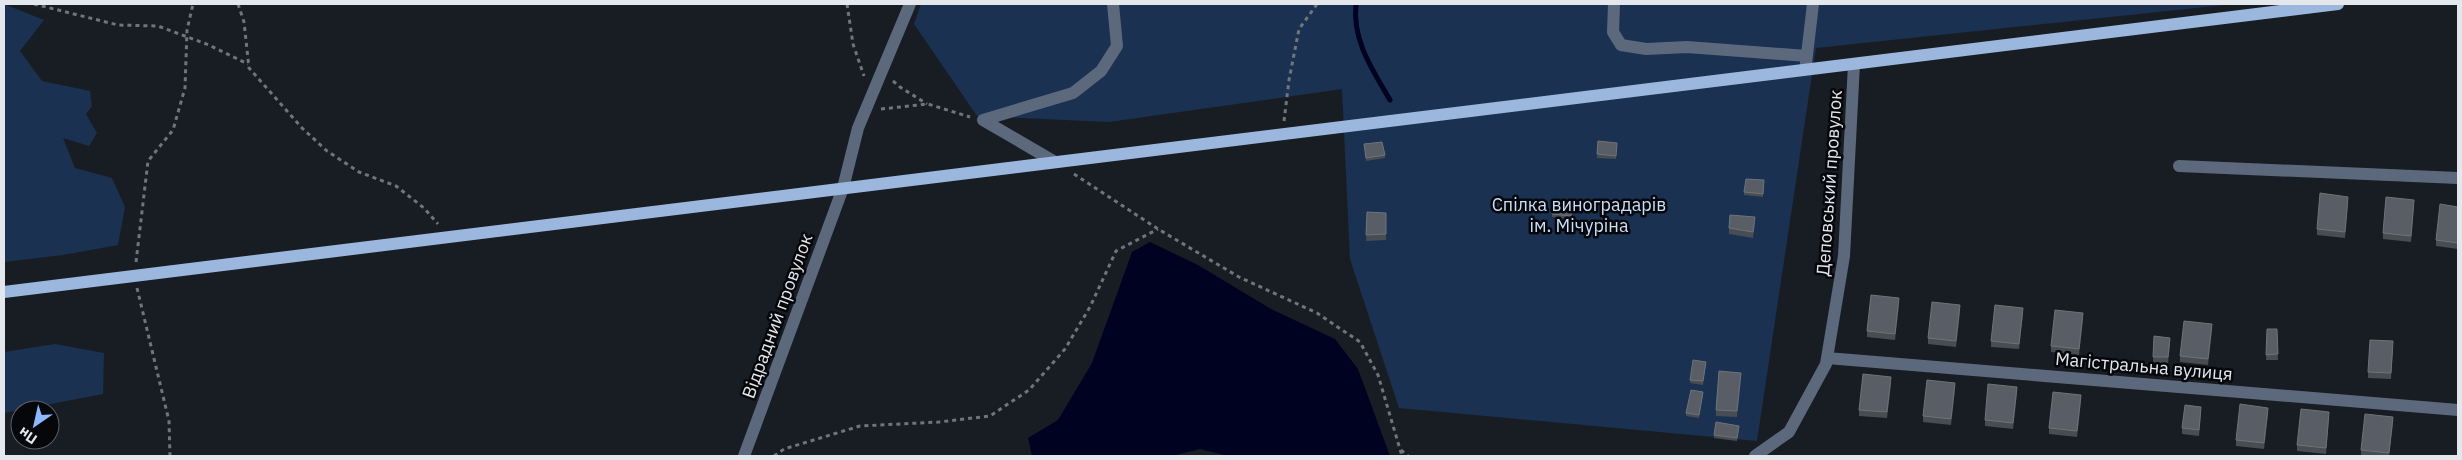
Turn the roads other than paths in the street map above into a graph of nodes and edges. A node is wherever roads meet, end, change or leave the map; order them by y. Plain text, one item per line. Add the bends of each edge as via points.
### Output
1 (910, 4) edge
2 (1113, 4) edge
3 (1614, 4) edge
4 (1813, 4) edge
5 (2338, 4) edge
6 (1807, 56) junction
7 (1854, 64) junction
8 (1805, 70) junction
9 (1055, 162) junction
10 (2179, 166) dead end
11 (2458, 178) edge
12 (843, 188) junction
13 (4, 292) edge
14 (1827, 358) junction
15 (2458, 410) edge
16 (1789, 432) junction
17 (744, 456) edge
18 (1755, 456) edge
19 (1773, 456) edge

1 - 12 street, Відрадний провулок via 858,128
2 - 9 street via 1117,46 1101,71 1073,93 983,120
3 - 6 street via 1613,32 1621,45 1646,49 1687,47
4 - 6 street
5 - 7 main road
6 - 8 street
7 - 8 main road
7 - 14 street, Деповський провулок via 1844,256
8 - 9 main road
9 - 12 main road
10 - 11 street
12 - 13 main road
12 - 17 street, Відрадний провулок
14 - 15 street, Магістральна вулиця
14 - 16 street, Деповський провулок
16 - 18 street, Деповський провулок
16 - 19 street

